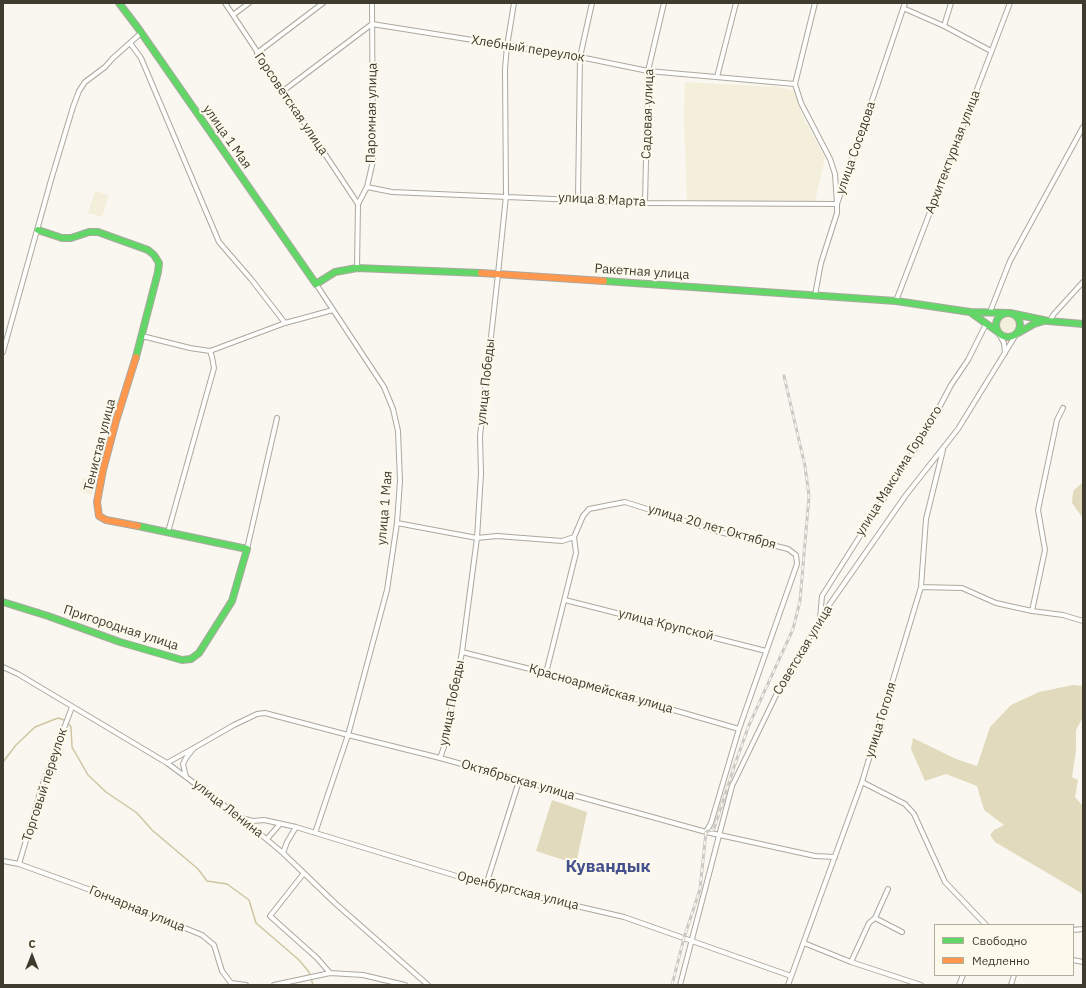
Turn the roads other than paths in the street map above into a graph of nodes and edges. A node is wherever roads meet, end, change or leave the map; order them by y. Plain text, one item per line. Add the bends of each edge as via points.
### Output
1 (119, 3) edge
2 (225, 3) edge
3 (248, 3) edge
4 (323, 3) edge
5 (372, 3) edge
6 (514, 3) edge
7 (592, 3) edge
8 (664, 3) edge
9 (736, 3) edge
10 (815, 3) edge
11 (905, 3) edge
12 (951, 3) edge
13 (1010, 3) edge
14 (903, 8) junction
15 (233, 16) junction
16 (372, 24) junction
17 (944, 26) junction
18 (141, 33) junction
19 (130, 43) junction
20 (507, 46) junction
21 (991, 51) junction
22 (257, 53) junction
23 (580, 57) junction
24 (648, 71) junction
25 (717, 77) junction
26 (795, 84) junction
27 (283, 91) junction
28 (1083, 127) edge
29 (367, 187) junction
30 (506, 196) junction
31 (578, 199) junction
32 (645, 203) junction
33 (358, 204) junction
34 (837, 204) junction
35 (38, 230) junction
36 (357, 268) junction
37 (498, 274) junction
38 (1083, 282) edge
39 (316, 284) junction
40 (815, 295) junction
41 (896, 301) junction
42 (333, 310) junction
43 (970, 312) junction
44 (990, 312) junction
45 (1010, 313) junction
46 (1049, 321) junction
47 (286, 323) junction
48 (986, 324) junction
49 (1083, 324) edge
50 (998, 332) junction
51 (1017, 333) junction
52 (142, 336) junction
53 (210, 351) junction
54 (3, 352) edge
55 (1005, 353) junction
56 (1063, 408) dead end
57 (277, 418) dead end
58 (944, 447) junction
59 (396, 523) junction
60 (168, 532) junction
61 (574, 537) junction
62 (477, 538) junction
63 (247, 549) junction
64 (921, 587) junction
65 (566, 600) junction
66 (3, 602) edge
67 (1032, 611) junction
68 (819, 621) junction
69 (1083, 621) edge
70 (766, 651) junction
71 (462, 652) junction
72 (3, 667) edge
73 (546, 673) junction
74 (72, 706) junction
75 (740, 729) junction
76 (348, 735) junction
77 (194, 748) junction
78 (440, 758) junction
79 (167, 763) junction
80 (186, 777) junction
81 (519, 781) junction
82 (862, 782) junction
83 (241, 818) junction
84 (280, 824) junction
85 (296, 827) junction
86 (315, 832) junction
87 (706, 832) junction
88 (718, 835) junction
89 (267, 839) junction
90 (284, 853) junction
91 (835, 857) junction
92 (3, 861) edge
93 (19, 864) junction
94 (304, 873) junction
95 (486, 884) junction
96 (888, 889) dead end
97 (875, 918) junction
98 (985, 924) edge
99 (902, 932) dead end
100 (691, 940) junction
101 (804, 944) junction
102 (851, 962) junction
103 (330, 973) junction
104 (791, 976) junction
105 (246, 985) edge
106 (274, 985) edge
107 (405, 985) edge
108 (428, 985) edge
109 (680, 985) edge
110 (788, 985) edge
111 (921, 985) edge

1 - 18 main road, улица 1 Мая
2 - 15 street, Горсоветская улица
3 - 15 street
4 - 22 street
5 - 16 street, Паромная улица
6 - 20 street, улица Победы
7 - 23 street
8 - 24 street, Садовая улица
9 - 25 street
10 - 26 street
11 - 14 street, улица Соседова
12 - 17 street
13 - 21 street, Архитектурная улица
14 - 17 street
14 - 34 street, улица Соседова
15 - 22 street, Горсоветская улица
16 - 20 street, Хлебный переулок
16 - 27 street
16 - 29 street, Паромная улица via 373,162
17 - 21 street
18 - 19 street
18 - 39 main road, улица 1 Мая
19 - 35 street via 79,90
19 - 47 street via 141,58 218,242
20 - 23 street, Хлебный переулок
20 - 30 street, улица Победы
21 - 41 street, Архитектурная улица
22 - 27 street, Горсоветская улица
23 - 24 street, Хлебный переулок
23 - 31 street
24 - 25 street, Хлебный переулок
24 - 32 street, Садовая улица
25 - 26 street, Хлебный переулок
26 - 34 street via 801,103 830,159 835,174
27 - 33 street, Горсоветская улица
28 - 44 street via 1010,261
29 - 30 street, улица 8 Марта via 392,192
29 - 33 street, Паромная улица
30 - 31 street, улица 8 Марта
30 - 37 street, улица Победы
31 - 32 street, улица 8 Марта
32 - 34 street, улица 8 Марта
33 - 36 street, Паромная улица
34 - 40 street, улица Соседова via 837,213 821,263
35 - 52 main road, Тенистая улица via 62,238 98,232 148,250 154,255 159,263 158,272
35 - 54 street
36 - 37 main road, Ракетная улица
36 - 39 main road, Ракетная улица via 335,272
37 - 40 main road, Ракетная улица
37 - 62 street, улица Победы via 480,436 481,474
38 - 46 street
39 - 42 street, улица 1 Мая
40 - 41 main road, Ракетная улица
41 - 43 main road, Ракетная улица
42 - 47 street
42 - 59 street, улица 1 Мая via 384,387 393,409 400,456
43 - 44 main road, Ракетная улица
43 - 48 main road, Ракетная улица
44 - 45 main road, Ракетная улица
45 - 46 main road, Ракетная улица
45 - 50 main road via 1000,316 996,328
45 - 51 main road via 1019,319
46 - 49 main road, Ракетная улица
46 - 51 main road via 1034,324
47 - 53 street
48 - 50 main road, Ракетная улица
48 - 68 street, улица Максима Горького via 929,426 822,596
50 - 51 main road via 1006,337
50 - 55 street via 1004,343
51 - 55 street, Советская улица
52 - 53 street
52 - 60 main road, Тенистая улица via 116,421 96,506 99,516 106,520
53 - 60 street via 214,368
55 - 58 street, Советская улица
56 - 67 street via 1057,420 1038,510 1045,550
57 - 63 street
58 - 64 street, улица Гоголя via 926,519
58 - 68 street, Советская улица via 906,495
59 - 62 street
59 - 76 street, улица 1 Мая via 387,590
60 - 63 main road, Тенистая улица
61 - 62 street via 562,541 497,536
61 - 65 street via 576,553
61 - 70 street, улица 20 лет Октября via 589,509 625,502 716,531 788,549 796,555 797,564
62 - 71 street, улица Победы
63 - 66 main road, Пригородная улица via 232,601 199,652 191,659 182,660 120,642
64 - 67 street via 962,588 996,603
64 - 82 street, улица Гоголя
65 - 70 street, улица Крупской
65 - 73 street
67 - 69 street
68 - 88 street, Советская улица via 781,685 746,755 732,786
70 - 75 street
71 - 73 street, Красноармейская улица
71 - 78 street, улица Победы
72 - 74 street, улица Ленина
73 - 75 street, Красноармейская улица
74 - 79 street, улица Ленина
74 - 93 street, Торговый переулок via 42,786
75 - 87 street
76 - 77 street, Октябрьская улица via 265,713 234,725
76 - 78 street, Октябрьская улица
76 - 86 street, улица 1 Мая
77 - 79 street
77 - 80 street, Октябрьская улица via 183,764
78 - 81 street, Октябрьская улица
79 - 80 street, улица Ленина
80 - 83 street, улица Ленина
81 - 87 street, Октябрьская улица
81 - 95 street
82 - 91 street, улица Гоголя
82 - 98 street via 905,804 914,814 946,882
83 - 84 street, Оренбургская улица
83 - 89 street, улица Ленина
84 - 85 street, Оренбургская улица
84 - 89 street
85 - 86 street, Оренбургская улица
85 - 90 street
86 - 95 street, Оренбургская улица
87 - 88 street, Октябрьская улица
88 - 91 street, Октябрьская улица via 815,856
88 - 100 street, Советская улица
89 - 90 street, улица Ленина
90 - 94 street, улица Ленина
91 - 101 street, улица Гоголя
92 - 93 street, Гончарная улица
93 - 105 street, Гончарная улица via 202,935 214,945 222,971 231,983
94 - 103 street via 270,916
94 - 108 street, улица Ленина
95 - 100 street, Оренбургская улица via 624,917
96 - 97 street
97 - 99 street
97 - 102 street via 869,922
100 - 104 street, Оренбургская улица
100 - 109 street, Советская улица
101 - 102 street
101 - 104 street, улица Гоголя
102 - 111 street
103 - 106 street
103 - 107 street via 363,975
104 - 110 street, улица Гоголя

